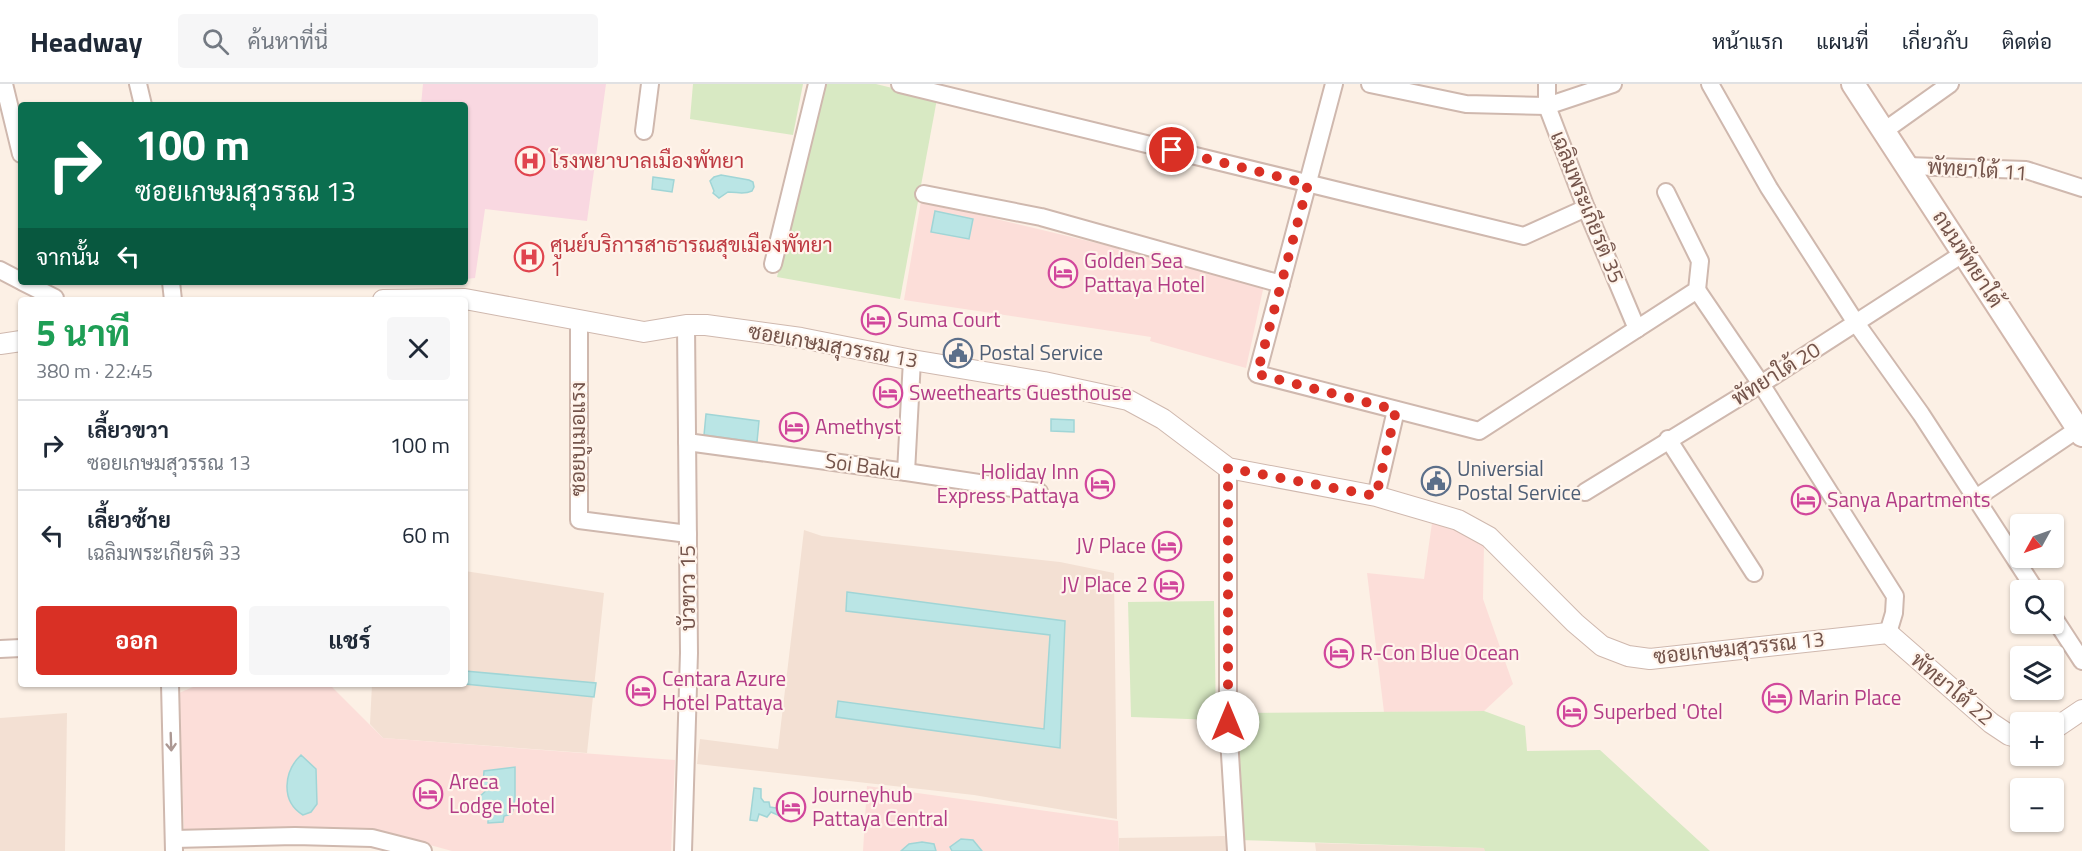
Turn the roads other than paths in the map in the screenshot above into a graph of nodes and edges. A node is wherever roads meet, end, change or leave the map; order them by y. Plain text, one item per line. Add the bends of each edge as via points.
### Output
1 (4, 84) edge
2 (138, 84) edge
3 (650, 84) edge
4 (817, 84) edge
5 (900, 84) edge
6 (1334, 84) edge
7 (1370, 84) edge
8 (1547, 84) edge
9 (1613, 84) edge
10 (1710, 84) edge
11 (1853, 84) edge
12 (1950, 84) edge
13 (142, 102) edge
14 (1547, 106) junction
15 (644, 131) dead end
16 (1884, 131) junction
17 (18, 142) edge
18 (1907, 166) junction
19 (1308, 184) junction
20 (2082, 188) edge
21 (1666, 192) dead end
22 (924, 195) dead end
23 (1586, 208) junction
24 (1964, 253) junction
25 (773, 264) dead end
26 (0, 270) edge
27 (18, 279) edge
28 (1281, 284) junction
29 (32, 285) edge
30 (1697, 290) junction
31 (54, 294) edge
32 (468, 300) edge
33 (579, 320) junction
34 (1856, 323) junction
35 (686, 325) junction
36 (1637, 329) junction
37 (18, 341) edge
38 (0, 344) edge
39 (912, 360) junction
40 (1761, 384) junction
41 (1396, 410) junction
42 (2080, 432) edge
43 (1668, 439) junction
44 (687, 442) junction
45 (1228, 468) junction
46 (906, 472) junction
47 (1039, 492) dead end
48 (1586, 492) dead end
49 (1376, 496) junction
50 (1976, 498) junction
51 (688, 534) junction
52 (1754, 573) dead end
53 (2029, 580) edge
54 (1888, 633) junction
55 (2064, 633) edge
56 (18, 648) edge
57 (0, 650) edge
58 (2082, 661) edge
59 (175, 687) edge
60 (2082, 710) edge
61 (2064, 722) edge
62 (2010, 735) edge
63 (174, 845) edge
64 (423, 851) edge
65 (683, 851) edge
66 (1236, 851) edge

1 - 17 street
2 - 13 street
3 - 15 street
4 - 25 street
5 - 19 street
6 - 19 street
7 - 14 street via 1466,104
8 - 14 street, เฉลิมพระเกียรติ 35
9 - 14 street
10 - 34 street via 1769,188
11 - 16 main road, ถนนพัทยาใต้
12 - 16 street
14 - 23 street, เฉลิมพระเกียรติ 35
16 - 18 main road, ถนนพัทยาใต้
18 - 20 street, พัทยาใต้ 11 via 2026,170
18 - 24 main road, ถนนพัทยาใต้
19 - 23 street via 1524,236
19 - 28 street
21 - 30 street via 1700,261
22 - 28 street via 1041,217
23 - 36 street, เฉลิมพระเกียรติ 35
24 - 34 street, พัทยาใต้ 20
24 - 42 main road, ถนนพัทยาใต้
26 - 27 street
28 - 41 street via 1257,374
29 - 31 street
30 - 36 street
30 - 40 street
32 - 33 street, ซอยเกษมสุวรรณ 13
33 - 35 street, ซอยเกษมสุวรรณ 13 via 644,332
33 - 51 street, ซอยบูเมอแรง via 579,520
34 - 40 street, พัทยาใต้ 20
34 - 50 street
35 - 39 street, ซอยเกษมสุวรรณ 13 via 801,338
35 - 44 street, บัวขาว 15
36 - 41 street via 1479,431
37 - 38 street
39 - 45 street, ซอยเกษมสุวรรณ 13 via 1128,400 1162,419
39 - 46 street
40 - 43 street, พัทยาใต้ 20
40 - 54 street via 1894,596
41 - 49 street
42 - 50 street
43 - 48 street, พัทยาใต้ 20
43 - 52 street
44 - 46 street, Soi Baku
44 - 51 street, บัวขาว 15
45 - 49 street, ซอยเกษมสุวรรณ 13
45 - 66 street via 1228,722
46 - 47 street, Soi Baku
49 - 54 street, ซอยเกษมสุวรรณ 13 via 1458,520 1489,537 1575,623 1602,646 1628,656 1650,659
50 - 53 street
51 - 65 street, บัวขาว 15
54 - 62 street, พัทยาใต้ 22
55 - 58 street
56 - 57 street
59 -> 63 street
60 - 61 street
63 - 64 street via 295,836 372,838

